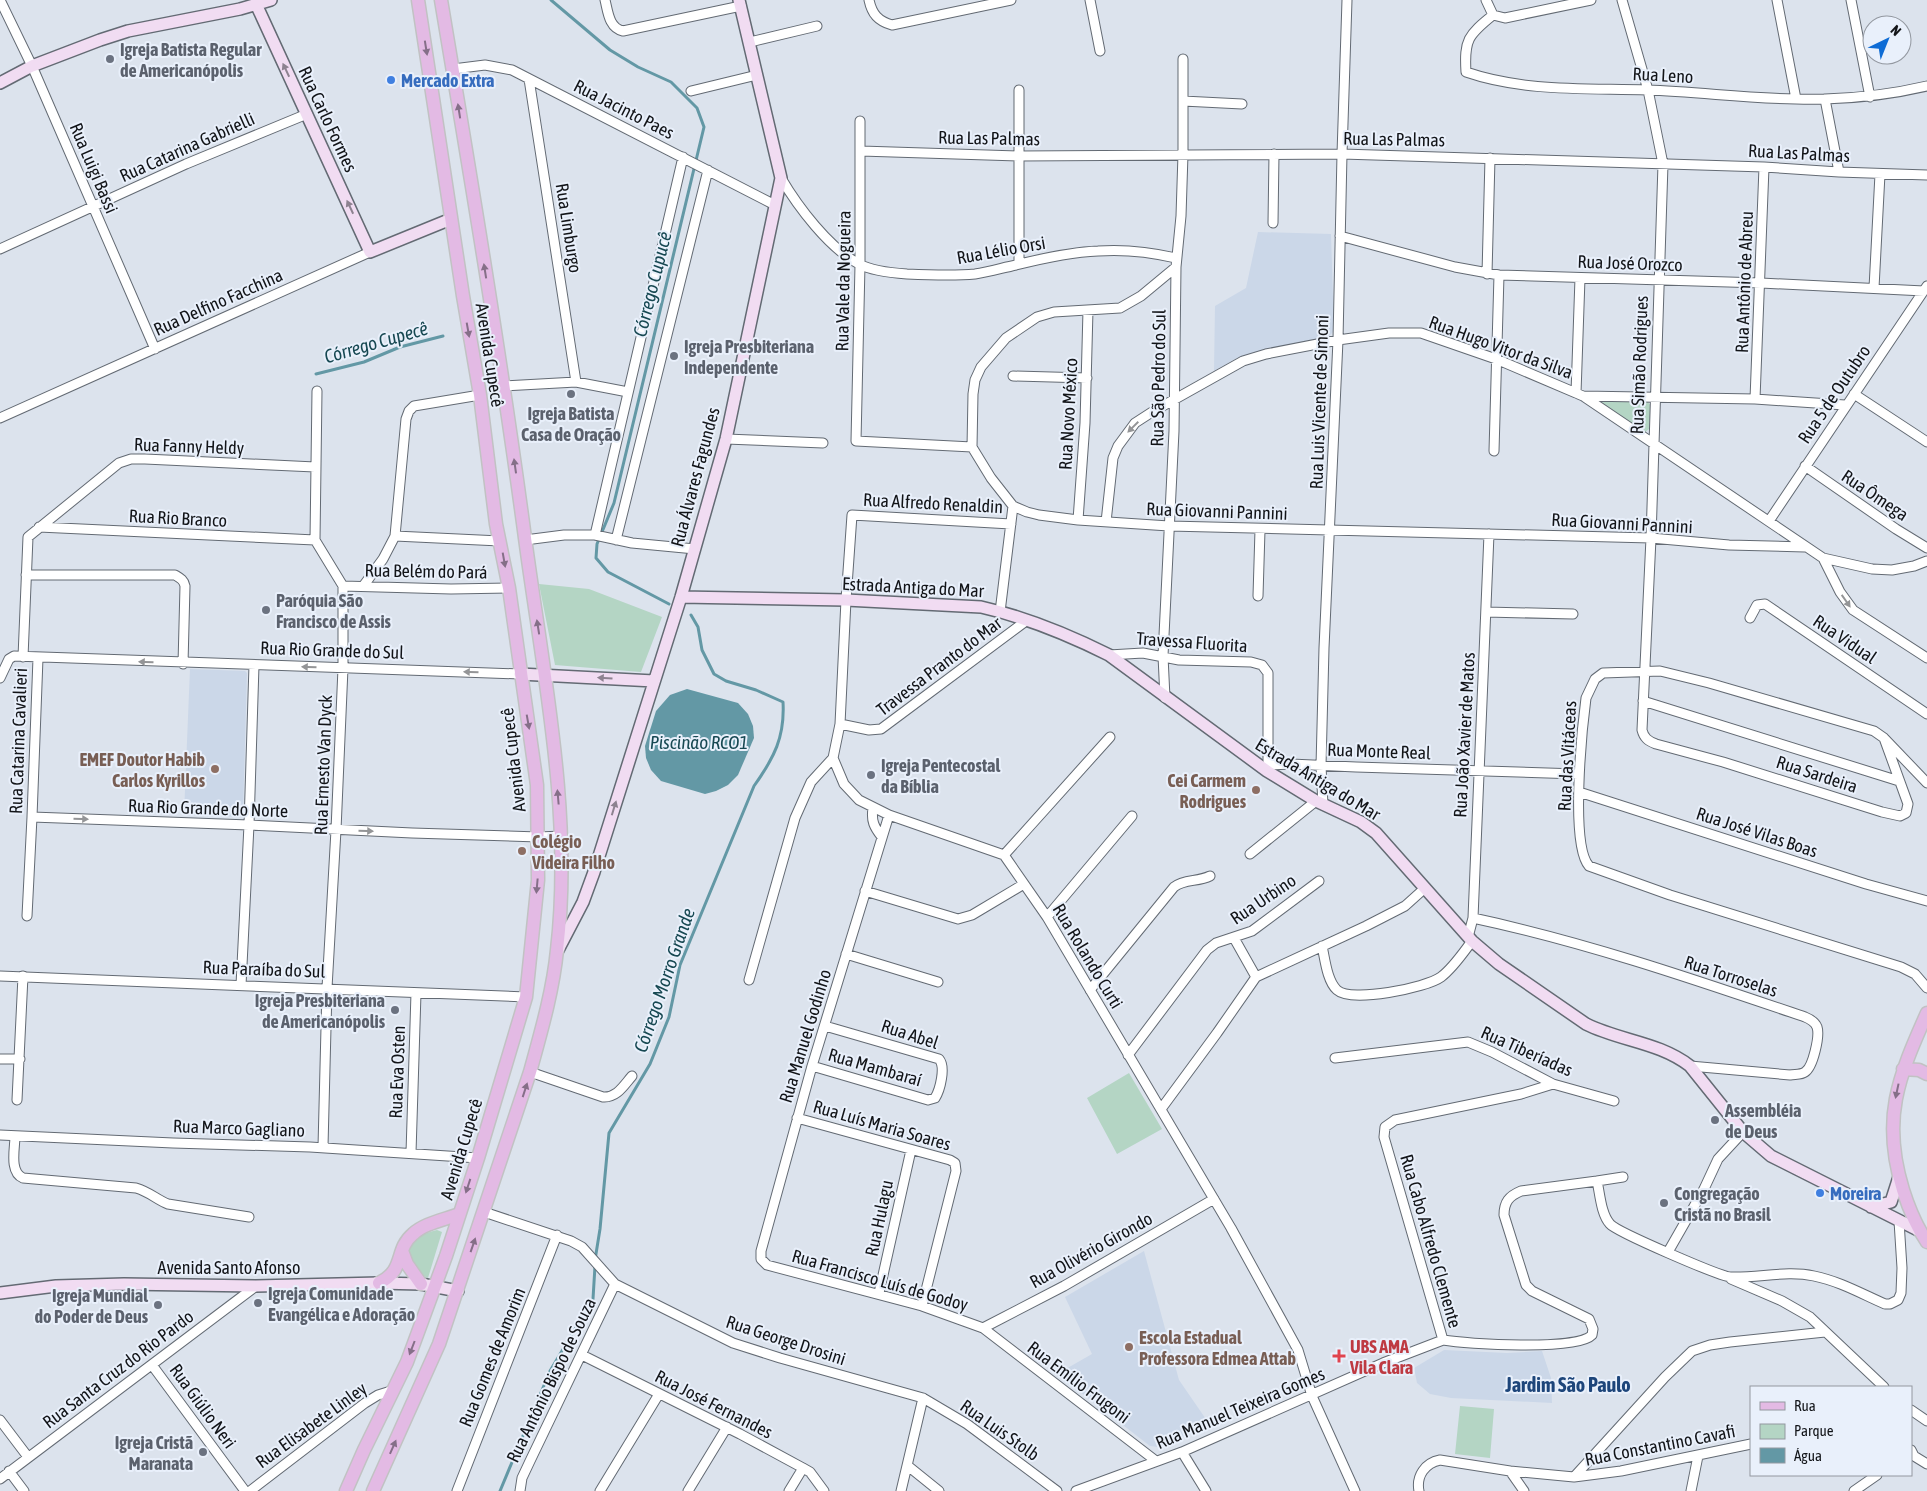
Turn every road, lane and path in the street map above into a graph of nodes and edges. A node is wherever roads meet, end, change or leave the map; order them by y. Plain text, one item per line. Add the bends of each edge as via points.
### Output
1 (0, 0) edge
2 (271, 0) edge
3 (418, 0) edge
4 (441, 0) edge
5 (604, 0) edge
6 (869, 0) edge
7 (1011, 0) edge
8 (1090, 0) edge
9 (1347, 0) edge
10 (1486, 0) edge
11 (1591, 0) edge
12 (1622, 0) edge
13 (1778, 0) edge
14 (1851, 0) edge
15 (255, 2) edge
16 (740, 3) edge
17 (1493, 15) junction
18 (816, 26) dead end
19 (750, 42) junction
20 (1100, 52) dead end
21 (1183, 59) dead end
22 (32, 66) junction
23 (453, 69) junction
24 (757, 75) junction
25 (529, 79) junction
26 (0, 83) edge
27 (1927, 86) edge
28 (1019, 90) dead end
29 (1648, 90) junction
30 (691, 91) dead end
31 (1870, 96) junction
32 (1796, 99) junction
33 (1825, 99) junction
34 (1183, 101) junction
35 (1242, 104) dead end
36 (307, 114) junction
37 (860, 121) dead end
38 (860, 151) junction
39 (1183, 154) junction
40 (1274, 154) junction
41 (1342, 154) junction
42 (1019, 156) junction
43 (684, 158) junction
44 (1490, 158) junction
45 (1662, 164) junction
46 (1764, 167) junction
47 (706, 169) junction
48 (1840, 172) junction
49 (1880, 174) junction
50 (1927, 175) edge
51 (781, 178) junction
52 (775, 205) junction
53 (93, 207) junction
54 (451, 220) junction
55 (1272, 223) dead end
56 (1340, 236) junction
57 (0, 249) edge
58 (370, 252) junction
59 (1176, 262) junction
60 (1019, 264) junction
61 (860, 265) junction
62 (1487, 274) junction
63 (1499, 275) junction
64 (1580, 278) junction
65 (1659, 281) junction
66 (1761, 283) junction
67 (1874, 288) junction
68 (1925, 289) edge
69 (1088, 310) junction
70 (1338, 340) junction
71 (156, 349) junction
72 (1496, 359) junction
73 (1013, 376) dead end
74 (1087, 378) junction
75 (576, 382) junction
76 (503, 386) junction
77 (317, 391) dead end
78 (628, 392) junction
79 (1579, 394) junction
80 (1854, 394) junction
81 (480, 395) junction
82 (1655, 398) junction
83 (1755, 399) junction
84 (1173, 400) junction
85 (1845, 406) junction
86 (0, 418) edge
87 (726, 439) junction
88 (1927, 442) edge
89 (823, 443) dead end
90 (1653, 444) junction
91 (972, 446) junction
92 (1494, 451) dead end
93 (1805, 466) junction
94 (315, 467) junction
95 (1013, 506) junction
96 (1078, 520) junction
97 (1769, 521) junction
98 (1106, 522) junction
99 (1011, 524) junction
100 (1169, 526) junction
101 (39, 527) junction
102 (1260, 530) junction
103 (1330, 531) junction
104 (1489, 534) junction
105 (597, 535) junction
106 (395, 536) junction
107 (1651, 538) junction
108 (315, 540) junction
109 (500, 540) junction
110 (525, 540) junction
111 (615, 540) junction
112 (1805, 548) junction
113 (1927, 548) edge
114 (694, 549) junction
115 (1823, 558) junction
116 (1927, 561) edge
117 (26, 575) junction
118 (364, 585) junction
119 (343, 586) junction
120 (509, 588) junction
121 (1258, 596) dead end
122 (681, 597) junction
123 (846, 600) junction
124 (1000, 612) junction
125 (1486, 612) junction
126 (1573, 614) dead end
127 (1750, 618) dead end
128 (1026, 621) junction
129 (1109, 655) junction
130 (1163, 656) junction
131 (23, 657) junction
132 (38, 658) junction
133 (1927, 658) edge
134 (183, 664) junction
135 (254, 665) junction
136 (343, 668) junction
137 (1645, 672) junction
138 (520, 674) junction
139 (546, 675) junction
140 (0, 678) edge
141 (654, 681) junction
142 (1165, 698) junction
143 (1643, 702) junction
144 (1927, 714) edge
145 (840, 724) junction
146 (1643, 735) joint
147 (1110, 737) dead end
148 (1884, 738) junction
149 (833, 758) junction
150 (1321, 766) junction
151 (1268, 768) junction
152 (1479, 771) junction
153 (1578, 774) junction
154 (1899, 781) junction
155 (1927, 782) edge
156 (1579, 792) junction
157 (1319, 803) junction
158 (873, 808) junction
159 (889, 815) junction
160 (1132, 816) dead end
161 (32, 817) junction
162 (249, 825) junction
163 (336, 830) junction
164 (562, 836) junction
165 (539, 837) junction
166 (882, 837) junction
167 (1004, 854) junction
168 (1250, 854) dead end
169 (1210, 876) dead end
170 (1319, 881) dead end
171 (1024, 884) junction
172 (1425, 888) junction
173 (865, 891) junction
174 (1927, 901) edge
175 (27, 916) dead end
176 (1047, 917) junction
177 (1473, 918) junction
178 (1231, 939) junction
179 (1470, 939) junction
180 (1322, 946) junction
181 (557, 951) junction
182 (846, 954) junction
183 (0, 976) edge
184 (23, 976) junction
185 (1255, 978) junction
186 (749, 980) dead end
187 (938, 982) dead end
188 (241, 985) junction
189 (327, 988) junction
190 (1927, 988) edge
191 (1090, 990) junction
192 (416, 993) junction
193 (526, 996) junction
194 (1927, 1014) edge
195 (825, 1026) junction
196 (1128, 1055) junction
197 (1335, 1058) dead end
198 (0, 1059) edge
199 (20, 1060) junction
200 (812, 1066) junction
201 (1690, 1066) junction
202 (1903, 1069) junction
203 (530, 1072) junction
204 (1927, 1074) edge
205 (632, 1076) dead end
206 (1553, 1084) junction
207 (17, 1100) dead end
208 (928, 1100) joint
209 (1614, 1100) dead end
210 (1161, 1109) junction
211 (797, 1118) junction
212 (1742, 1132) junction
213 (0, 1135) edge
214 (16, 1136) junction
215 (323, 1147) junction
216 (911, 1150) junction
217 (411, 1153) junction
218 (478, 1158) junction
219 (1899, 1176) junction
220 (1623, 1177) dead end
221 (1597, 1180) junction
222 (1214, 1199) junction
223 (1871, 1207) junction
224 (484, 1212) junction
225 (459, 1214) junction
226 (249, 1217) dead end
227 (1899, 1221) junction
228 (1923, 1228) edge
229 (557, 1235) junction
230 (1927, 1242) edge
231 (402, 1251) junction
232 (1668, 1252) junction
233 (767, 1265) joint
234 (1728, 1278) junction
235 (379, 1283) junction
236 (420, 1284) junction
237 (615, 1284) junction
238 (256, 1286) junction
239 (435, 1286) junction
240 (458, 1291) junction
241 (0, 1293) edge
242 (880, 1293) junction
243 (922, 1306) junction
244 (983, 1328) junction
245 (1825, 1332) junction
246 (1443, 1340) junction
247 (582, 1354) junction
248 (152, 1365) junction
249 (1883, 1386) edge
250 (394, 1390) junction
251 (659, 1394) junction
252 (1312, 1396) junction
253 (923, 1398) junction
254 (1912, 1411) edge
255 (0, 1420) edge
256 (1927, 1421) edge
257 (727, 1428) junction
258 (1750, 1444) edge
259 (1182, 1452) junction
260 (1912, 1454) edge
261 (1698, 1456) junction
262 (28, 1457) junction
263 (1156, 1461) junction
264 (1927, 1464) edge
265 (908, 1466) junction
266 (803, 1468) junction
267 (1510, 1470) junction
268 (10, 1471) junction
269 (1876, 1476) edge
270 (1574, 1477) junction
271 (0, 1479) edge
272 (24, 1491) edge
273 (246, 1491) edge
274 (250, 1491) edge
275 (346, 1491) edge
276 (372, 1491) edge
277 (457, 1491) edge
278 (520, 1491) edge
279 (600, 1491) edge
280 (688, 1491) edge
281 (789, 1491) edge
282 (824, 1491) edge
283 (901, 1491) edge
284 (940, 1491) edge
285 (1056, 1491) edge
286 (1076, 1491) edge
287 (1206, 1491) edge
288 (1354, 1491) edge
289 (1419, 1491) edge
290 (1524, 1491) edge
291 (1691, 1491) edge
292 (1854, 1491) edge

1 - 22 street, Rua Luigi Bassi
2 - 15 street
3 -> 54 main road, Avenida Cupecê
4 - 23 main road, Avenida Cupecê
5 - 16 street via 614,28 622,31
6 - 7 street via 876,18 892,25
8 - 20 street
9 - 41 street, Rua Luis Vicente de Simoni
10 - 17 street
11 - 17 street via 1505,18
12 - 29 street, Rua Simão Rodrigues
13 - 32 street
14 - 31 street
15 - 22 street via 128,31
36 -> 15 street, Rua Carlo Formes
16 - 19 street, Rua Álvares Fagundes
17 - 29 street, Rua Leno via 1473,32 1468,41 1464,51 1466,72 1514,84
18 - 19 street
19 - 24 street, Rua Álvares Fagundes
21 - 34 street, Rua São Pedro do Sul
22 - 26 street
22 - 53 street, Rua Luigi Bassi
23 - 25 street, Rua Jacinto Paes via 485,65 512,70
76 -> 23 main road, Avenida Cupecê
24 - 30 street
24 - 51 street, Rua Álvares Fagundes
25 - 43 street, Rua Jacinto Paes
25 - 75 street, Rua Limburgo
27 - 31 street, Rua Leno
28 - 42 street
29 - 32 street, Rua Leno
29 - 45 street, Rua Simão Rodrigues
31 - 33 street, Rua Leno
32 - 33 street, Rua Leno
33 - 48 street
34 - 35 street
34 - 39 street, Rua São Pedro do Sul
36 - 53 street, Rua Catarina Gabrielli
58 -> 36 street, Rua Carlo Formes
37 - 38 street, Rua Vale da Nogueira
38 - 42 street, Rua Las Palmas
38 - 61 street, Rua Vale da Nogueira
39 - 40 street, Rua Las Palmas
39 - 42 street, Rua Las Palmas
39 - 59 street, Rua São Pedro do Sul
40 - 41 street, Rua Las Palmas
40 - 55 street
41 - 44 street, Rua Las Palmas
41 - 56 street, Rua Luis Vicente de Simoni
42 - 60 street
43 - 47 street, Rua Jacinto Paes
43 - 78 street
44 - 45 street, Rua Las Palmas
44 - 62 street
45 - 46 street, Rua Las Palmas
45 - 65 street, Rua Simão Rodrigues
46 - 48 street, Rua Las Palmas
46 - 66 street, Rua Antônio de Abreu
47 - 52 street, Rua Jacinto Paes
47 - 111 street
48 - 49 street, Rua Las Palmas
49 - 50 street, Rua Las Palmas
49 - 67 street
51 - 52 street, Rua Álvares Fagundes
51 - 61 street, Rua Lélio Orsi via 829,241
52 - 87 street, Rua Álvares Fagundes
53 - 57 street, Rua Catarina Gabrielli
53 - 71 street, Rua Luigi Bassi
54 - 58 street, Rua Delfino Facchina
54 -> 81 main road, Avenida Cupecê
56 - 62 street, Rua José Orozco
56 - 70 street, Rua Luis Vicente de Simoni
58 - 71 street, Rua Delfino Facchina
59 - 60 street, Rua Lélio Orsi via 1136,251 1096,251
59 - 69 street via 1130,304
59 - 84 street, Rua São Pedro do Sul
60 - 61 street, Rua Lélio Orsi via 977,274 948,275 894,273
61 - 91 street, Rua Vale da Nogueira via 856,441
62 - 63 street, Rua José Orozco
63 - 64 street, Rua José Orozco
63 - 72 street
64 - 65 street, Rua José Orozco
64 - 79 street
65 - 66 street, Rua José Orozco
65 - 82 street, Rua Simão Rodrigues
66 - 67 street, Rua José Orozco
66 - 83 street, Rua Antônio de Abreu
67 - 68 street, Rua José Orozco
68 - 80 street, Rua 5 de Outubro
69 - 74 street, Rua Novo México
69 - 91 street via 1054,312 1037,317 1006,338 991,353 975,380
70 - 72 street, Rua Hugo Vitor da Silva via 1389,333 1421,333
70 - 84 street, Rua Hugo Vitor da Silva via 1242,361
70 - 103 street, Rua Luis Vicente de Simoni
71 - 86 street, Rua Delfino Facchina
72 - 79 street, Rua Hugo Vitor da Silva
72 - 92 street
73 - 74 street
74 - 96 street, Rua Novo México
75 - 76 street
75 - 78 street
110 -> 76 main road, Avenida Cupecê
77 - 94 street
78 - 105 street
79 - 82 street
79 - 90 street, Rua Hugo Vitor da Silva
80 - 85 street, Rua 5 de Outubro
80 - 88 street
81 - 106 street via 427,403 414,406 409,411
81 - 109 main road, Avenida Cupecê
82 - 83 street
82 - 90 street, Rua Simão Rodrigues
83 - 85 street
84 -> 98 street, Rua Hugo Vitor da Silva via 1136,423 1118,446 1113,458
84 - 100 street, Rua São Pedro do Sul
85 - 93 street, Rua 5 de Outubro
87 - 89 street
87 - 114 street, Rua Álvares Fagundes
90 - 97 street, Rua Hugo Vitor da Silva
90 - 107 street, Rua Simão Rodrigues
91 - 95 street
93 - 97 street, Rua 5 de Outubro
93 - 113 street, Rua Ômega
94 - 101 street, Rua Fanny Heldy via 124,460
94 - 108 street
95 - 96 street, Rua Giovanni Pannini via 1039,515
95 - 99 street
96 - 98 street, Rua Giovanni Pannini
97 - 112 street, Rua Hugo Vitor da Silva
98 - 100 street, Rua Giovanni Pannini
99 - 123 street, Rua Alfredo Renaldin via 852,515
99 - 124 street
100 - 102 street, Rua Giovanni Pannini
100 - 130 street, Rua São Pedro do Sul
101 - 108 street, Rua Rio Branco
101 - 117 street, Rua Fanny Heldy via 27,540
102 - 103 street, Rua Giovanni Pannini
102 - 121 street
103 - 104 street, Rua Giovanni Pannini
103 - 150 street, Rua Luis Vicente de Simoni
104 - 107 street, Rua Giovanni Pannini
104 - 125 street, Rua João Xavier de Matos
105 - 110 street
105 - 111 street
106 - 109 street
106 - 118 street
107 - 112 street, Rua Giovanni Pannini
107 - 137 street, Rua Simão Rodrigues
108 - 119 street
109 -> 120 main road, Avenida Cupecê
139 -> 110 main road, Avenida Cupecê
111 - 114 street
112 - 115 street, Rua Hugo Vitor da Silva
114 - 122 street, Rua Álvares Fagundes
115 - 116 street, Rua Hugo Vitor da Silva via 1892,570
115 -> 133 street via 1853,610
117 - 131 street, Rua Fanny Heldy
117 - 134 street via 178,577 185,586
118 - 119 street, Rua Belém do Pará
118 - 120 street, Rua Belém do Pará
119 - 136 street, Rua Ernesto Van Dyck
120 - 138 main road, Avenida Cupecê
122 - 123 street, Estrada Antiga do Mar
122 - 141 street, Rua Álvares Fagundes
123 - 124 street, Estrada Antiga do Mar via 966,605
123 - 145 street
124 - 128 street, Estrada Antiga do Mar
125 - 126 street
125 - 152 street, Rua João Xavier de Matos
127 - 144 street, Rua Vidual via 1758,605 1765,604
128 - 129 street, Estrada Antiga do Mar
128 - 145 street, Travessa Pranto do Mar via 881,729
129 - 130 street, Travessa Fluorita via 1144,653
129 - 142 street, Estrada Antiga do Mar
130 - 142 street, Rua São Pedro do Sul
130 - 151 street, Travessa Fluorita via 1179,660 1262,665 1268,673
131 - 132 street, Rua Rio Grande do Sul
131 - 140 street, Rua Rio Grande do Sul via 9,659
134 -> 132 street, Rua Rio Grande do Sul
132 - 161 street, Rua Catarina Cavalieri
134 - 135 street, Rua Rio Grande do Sul
136 -> 135 street, Rua Rio Grande do Sul
135 - 162 street
138 -> 136 street, Rua Rio Grande do Sul
136 - 163 street, Rua Ernesto Van Dyck
137 - 143 street, Rua Simão Rodrigues
137 - 148 street, Rua das Vitáceas via 1660,671 1709,683 1874,731
137 - 153 street, Rua das Vitáceas via 1610,672 1595,679 1586,698
138 - 139 street, Rua Rio Grande do Sul
138 -> 165 main road, Avenida Cupecê via 537,785
141 -> 139 street, Rua Rio Grande do Sul
164 -> 139 main road, Avenida Cupecê
181 -> 141 street, Rua Álvares Fagundes via 583,902 594,872
142 - 151 street, Estrada Antiga do Mar
143 - 146 street, Rua Simão Rodrigues
143 - 154 street
145 - 149 street
146 - 154 street, Rua Sardeira via 1656,744 1900,816 1908,807
147 - 167 street
148 - 154 street, Rua Sardeira
148 - 155 street, Rua das Vitáceas
149 - 158 street via 844,784 859,800
149 - 186 street via 811,782 795,818
150 - 151 street, Rua Monte Real via 1278,764
150 - 152 street, Rua Monte Real
150 - 157 street, Rua Luis Vicente de Simoni
151 - 157 street, Estrada Antiga do Mar
152 - 153 street, Rua Monte Real
152 - 177 street, Rua João Xavier de Matos
153 - 156 street, Rua das Vitáceas
156 - 174 street, Rua José Vilas Boas
156 - 190 street, Rua das Vitáceas via 1582,851 1586,864 1592,868 1901,967 1915,974
157 - 168 street
157 - 172 street, Estrada Antiga do Mar via 1361,822 1376,833
158 - 159 street
158 - 166 street via 871,818
159 - 166 street, Rua Manuel Godinho
159 - 167 street
160 - 176 street
161 -> 162 street, Rua Rio Grande do Norte
161 - 175 street, Rua Catarina Cavalieri
162 - 163 street, Rua Rio Grande do Norte
162 - 188 street
163 -> 165 street, Rua Rio Grande do Norte
163 - 189 street, Rua Ernesto Van Dyck
164 - 165 street, Rua Rio Grande do Norte
164 - 181 main road, Avenida Cupecê
165 -> 193 main road, Avenida Cupecê via 538,880
166 - 173 street, Rua Manuel Godinho
167 - 171 street, Rua Rolando Curti
169 - 191 street via 1178,884
170 - 178 street, Rua Urbino via 1252,931
171 - 173 street via 972,915 958,919
171 - 176 street, Rua Rolando Curti
172 - 179 street, Estrada Antiga do Mar
172 - 180 street via 1405,906
173 - 182 street, Rua Manuel Godinho
176 - 191 street, Rua Rolando Curti
177 - 179 street, Rua João Xavier de Matos
177 - 201 street, Rua Torroselas via 1581,946 1724,990 1810,1019 1817,1028 1813,1061 1802,1074
178 - 185 street
178 - 196 street, Rua Urbino via 1216,943 1207,950
179 - 180 street via 1442,976 1431,982 1386,993 1347,995 1332,984
179 - 201 street, Estrada Antiga do Mar via 1499,964 1586,1024 1664,1050
180 - 185 street
181 - 203 main road, Avenida Cupecê
182 - 187 street
182 - 195 street, Rua Manuel Godinho
183 - 184 street, Rua Paraíba do Sul
184 - 188 street, Rua Paraíba do Sul
184 - 199 street
185 - 210 street
188 - 189 street, Rua Paraíba do Sul
189 - 192 street, Rua Paraíba do Sul
189 - 215 street, Rua Ernesto Van Dyck
191 - 196 street, Rua Rolando Curti
192 - 193 street, Rua Paraíba do Sul
192 - 217 street, Rua Eva Osten
193 - 218 main road, Avenida Cupecê
194 - 202 main road
195 - 200 street, Rua Manuel Godinho
195 - 208 street, Rua Abel via 939,1059 942,1066 938,1092 935,1098
196 - 210 street, Rua Rolando Curti
197 - 206 street, Rua Tiberíadas via 1468,1042
198 - 199 street
199 - 207 street
200 - 208 street, Rua Mambaraí
200 - 211 street, Rua Manuel Godinho
201 - 212 street, Estrada Antiga do Mar
202 - 204 main road
202 -> 219 main road via 1893,1111 1892,1135
203 - 205 street via 603,1098 616,1094
224 -> 203 main road, Avenida Cupecê
206 - 209 street, Rua Tiberíadas
206 - 246 street, Rua Cabo Alfredo Clemente via 1521,1094 1395,1120 1385,1127 1384,1137
210 - 222 street, Rua Rolando Curti
211 - 216 street, Rua Luís Maria Soares
211 - 233 street, Rua Manuel Godinho via 760,1255
212 - 223 street, Estrada Antiga do Mar via 1771,1156
212 - 232 street via 1718,1159
213 - 214 street, Rua Marco Gagliano
214 - 215 street, Rua Marco Gagliano
214 - 226 street via 16,1174 23,1178 136,1188 168,1204
215 - 217 street, Rua Marco Gagliano
216 - 242 street, Rua Hulagu
216 - 243 street, Rua Luís Maria Soares via 950,1160 956,1166
217 - 218 street, Rua Marco Gagliano
218 -> 225 main road, Avenida Cupecê
219 - 223 street via 1891,1202
219 - 228 main road
220 - 221 street
221 - 232 street via 1606,1218 1612,1226
221 - 246 street, Rua Cabo Alfredo Clemente via 1521,1191 1511,1195 1504,1208 1526,1286 1584,1315 1594,1329 1589,1338 1568,1343 1488,1345
222 - 244 street, Rua Olivério Girondo via 1064,1286
222 - 252 street, Rua Rolando Curti via 1298,1350
223 - 227 street, Estrada Antiga do Mar
224 - 229 street, Rua George Drosini
240 -> 224 main road, Avenida Cupecê
225 - 231 main road via 413,1233
225 - 239 main road, Avenida Cupecê
227 - 228 street, Estrada Antiga do Mar
227 - 234 street via 1902,1282 1900,1297 1895,1303 1885,1304 1832,1281 1798,1273
228 - 230 main road
229 - 237 street, Rua George Drosini via 582,1247
229 - 277 street, Rua Gomes de Amorim
231 - 235 main road via 394,1272
231 - 236 main road
232 - 234 street
233 - 242 street, Rua Francisco Luís de Godoy
234 - 245 street via 1798,1308
235 - 236 street, Avenida Santo Afonso
235 - 238 street, Avenida Santo Afonso
236 - 239 street, Avenida Santo Afonso
237 - 247 street, Rua Antônio Bispo de Souza
237 - 253 street, Rua George Drosini via 733,1343
238 - 241 street, Avenida Santo Afonso via 124,1284 56,1286
238 - 248 street, Rua Santa Cruz do Rio Pardo
239 - 240 street, Avenida Santo Afonso
239 -> 250 main road, Avenida Cupecê
276 -> 240 main road, Avenida Cupecê via 439,1344
242 - 243 street, Rua Francisco Luís de Godoy
243 - 244 street, Rua Francisco Luís de Godoy
244 - 263 street, Rua Emílio Frugoni
245 - 249 street
245 - 270 street via 1710,1345 1692,1352 1665,1376
246 - 252 street, Rua Manuel Teixeira Gomes
247 - 251 street, Rua José Fernandes
247 - 278 street, Rua Antônio Bispo de Souza via 522,1478
248 - 262 street, Rua Santa Cruz do Rio Pardo
248 - 273 street, Rua Giúlio Neri
250 - 274 street, Rua Elisabete Linley via 365,1403
250 - 275 main road, Avenida Cupecê
251 - 257 street, Rua José Fernandes
251 - 279 street
252 - 259 street, Rua Manuel Teixeira Gomes
252 - 288 street, Rua Rolando Curti
253 - 265 street
253 - 285 street, Rua Luis Stolb via 967,1424
254 - 256 street
255 - 262 street
257 - 266 street, Rua José Fernandes
257 - 280 street
258 - 261 street, Rua Constantino Cavafi
259 - 263 street, Rua Manuel Teixeira Gomes
259 - 287 street
260 - 264 street
261 - 270 street, Rua Constantino Cavafi
261 - 291 street
262 - 268 street, Rua Santa Cruz do Rio Pardo
263 - 286 street, Rua Manuel Teixeira Gomes
265 - 283 street
265 - 284 street
266 - 281 street
266 - 282 street, Rua José Fernandes
267 - 270 street, Rua Constantino Cavafi
267 - 289 street, Rua Constantino Cavafi via 1440,1460 1432,1462 1422,1472
267 - 290 street
268 - 271 street, Rua Santa Cruz do Rio Pardo
268 - 272 street
269 - 292 street

